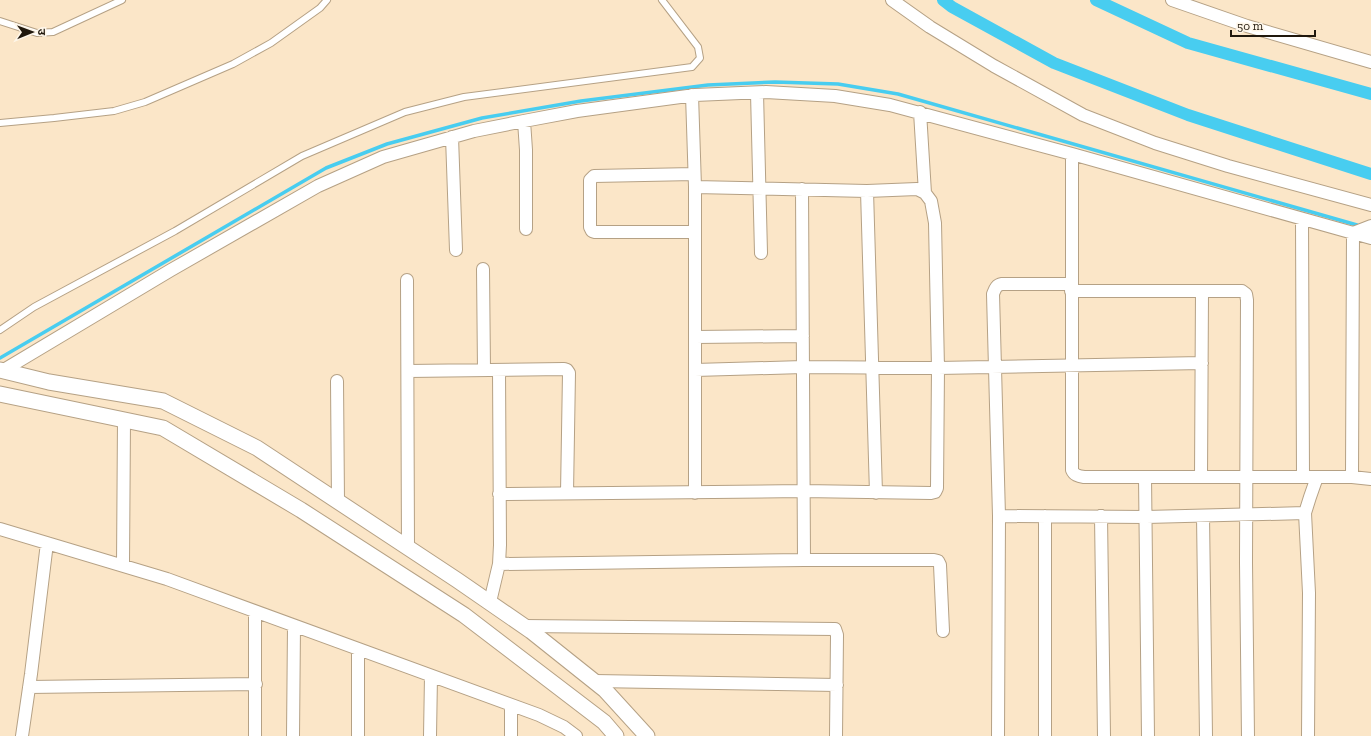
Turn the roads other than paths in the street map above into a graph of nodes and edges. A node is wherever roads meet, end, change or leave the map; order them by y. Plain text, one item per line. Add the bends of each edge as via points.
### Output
1 (122, 0) edge
2 (327, 0) edge
3 (662, 0) edge
4 (892, 0) edge
5 (1172, 0) edge
6 (0, 21) edge
7 (1371, 62) edge
8 (757, 92) junction
9 (692, 95) junction
10 (920, 112) junction
11 (524, 122) junction
12 (0, 123) edge
13 (452, 137) junction
14 (1072, 154) junction
15 (694, 174) junction
16 (694, 187) junction
17 (802, 189) junction
18 (760, 190) junction
19 (867, 191) junction
20 (925, 193) junction
21 (1371, 205) edge
22 (1302, 219) junction
23 (1371, 226) edge
24 (526, 229) dead end
25 (695, 232) junction
26 (1353, 233) junction
27 (1371, 238) edge
28 (456, 250) dead end
29 (761, 253) dead end
30 (483, 268) dead end
31 (407, 280) dead end
32 (1071, 287) junction
33 (1202, 291) junction
34 (0, 330) edge
35 (803, 336) junction
36 (695, 338) junction
37 (1202, 363) junction
38 (1073, 364) junction
39 (996, 366) junction
40 (803, 367) junction
41 (872, 368) junction
42 (938, 368) junction
43 (484, 370) junction
44 (499, 370) junction
45 (695, 370) junction
46 (1, 371) edge
47 (408, 371) junction
48 (337, 381) dead end
49 (0, 394) edge
50 (124, 420) junction
51 (1303, 476) junction
52 (1145, 477) junction
53 (1201, 477) junction
54 (1246, 477) junction
55 (1318, 477) junction
56 (1352, 477) junction
57 (1371, 479) edge
58 (803, 492) junction
59 (567, 493) junction
60 (695, 493) junction
61 (876, 493) junction
62 (499, 494) junction
63 (338, 502) junction
64 (1305, 513) junction
65 (1246, 515) junction
66 (999, 516) junction
67 (1045, 516) junction
68 (1101, 516) junction
69 (1203, 516) junction
70 (1146, 517) junction
71 (0, 529) edge
72 (47, 543) junction
73 (408, 548) junction
74 (804, 560) junction
75 (499, 564) junction
76 (123, 565) junction
77 (490, 602) junction
78 (255, 612) junction
79 (294, 626) junction
80 (523, 626) junction
81 (943, 631) dead end
82 (358, 649) junction
83 (431, 676) junction
84 (594, 681) junction
85 (256, 684) junction
86 (837, 685) junction
87 (29, 687) junction
88 (511, 705) junction
89 (22, 736) edge
90 (255, 736) edge
91 (293, 736) edge
92 (358, 736) edge
93 (430, 736) edge
94 (511, 736) edge
95 (576, 736) edge
96 (616, 736) edge
97 (647, 736) edge
98 (836, 736) edge
99 (998, 736) edge
100 (1045, 736) edge
101 (1104, 736) edge
102 (1148, 736) edge
103 (1206, 736) edge
104 (1248, 736) edge
105 (1308, 736) edge

1 - 6 lane via 49,33 37,33
2 - 12 lane via 320,8 252,54 145,102 114,111
3 - 34 lane via 698,47 700,58 692,67 464,98 405,112 302,156 175,231 34,308
4 - 21 street via 930,27 994,66 1083,115 1155,143 1228,166
5 - 7 street via 1248,26
8 - 9 street
8 - 10 street via 835,96
8 - 18 street
9 - 11 street via 577,111
9 - 15 street
10 - 14 street
10 - 20 street
11 - 13 street
11 - 24 street
13 - 28 street
13 - 46 street via 383,157 318,186
14 - 22 street
14 - 32 street
15 - 16 street
15 - 25 street via 594,176 590,180 590,227 595,232
16 - 18 street
16 - 25 street
17 - 18 street
17 - 19 street
17 - 35 street
18 - 29 street
19 - 20 street via 917,189
19 - 41 street
20 - 42 street via 931,201 935,223
22 - 26 street
22 - 51 street
23 - 26 street
25 - 36 street
26 - 27 street
26 - 56 street
30 - 43 street
31 - 47 street
32 - 33 street
32 - 38 street
32 - 39 street via 998,285 995,288 993,294
33 - 37 street
33 - 54 street via 1238,291 1247,297
35 - 36 street
35 - 40 street
36 - 45 street
37 - 38 street
37 - 53 street
38 - 39 street
38 - 52 street via 1074,474 1084,477
39 - 42 street
39 - 66 street
40 - 41 street
40 - 45 street
40 - 58 street
41 - 42 street
41 - 61 street
42 - 61 street via 937,488 931,493
43 - 44 street
43 - 47 street
44 - 59 street via 564,369 569,373
44 - 62 street
45 - 60 street
46 - 63 street via 49,382 163,401 257,448
47 - 73 street
48 - 63 street
49 - 50 street
50 - 76 street
50 - 96 street via 163,428 301,510 464,615 604,722
51 - 54 street
51 - 55 street
52 - 53 street
52 - 70 street
53 - 54 street
54 - 65 street
55 - 56 street
55 - 64 street
56 - 57 street
58 - 60 street
58 - 61 street
58 - 74 street
59 - 60 street
59 - 62 street
62 - 75 street
63 - 73 street
64 - 65 street
64 - 105 street via 1309,593
65 - 69 street
65 - 104 street
66 - 67 street
66 - 99 street
67 - 68 street
67 - 100 street
68 - 70 street
68 - 101 street
69 - 70 street
69 - 103 street
70 - 102 street
71 - 72 street
72 - 76 street
72 - 87 street
73 - 77 street
74 - 75 street
74 - 81 street via 938,561
75 - 77 street
76 - 78 street
77 - 80 street
78 - 79 street
78 - 85 street
79 - 82 street
79 - 91 street
80 - 84 street
80 - 86 street via 833,628 837,635
82 - 83 street
82 - 92 street
83 - 88 street
83 - 93 street
84 - 86 street
84 - 97 street
85 - 87 street
85 - 90 street
86 - 98 street
87 - 89 street
88 - 94 street
88 - 95 street via 564,726

